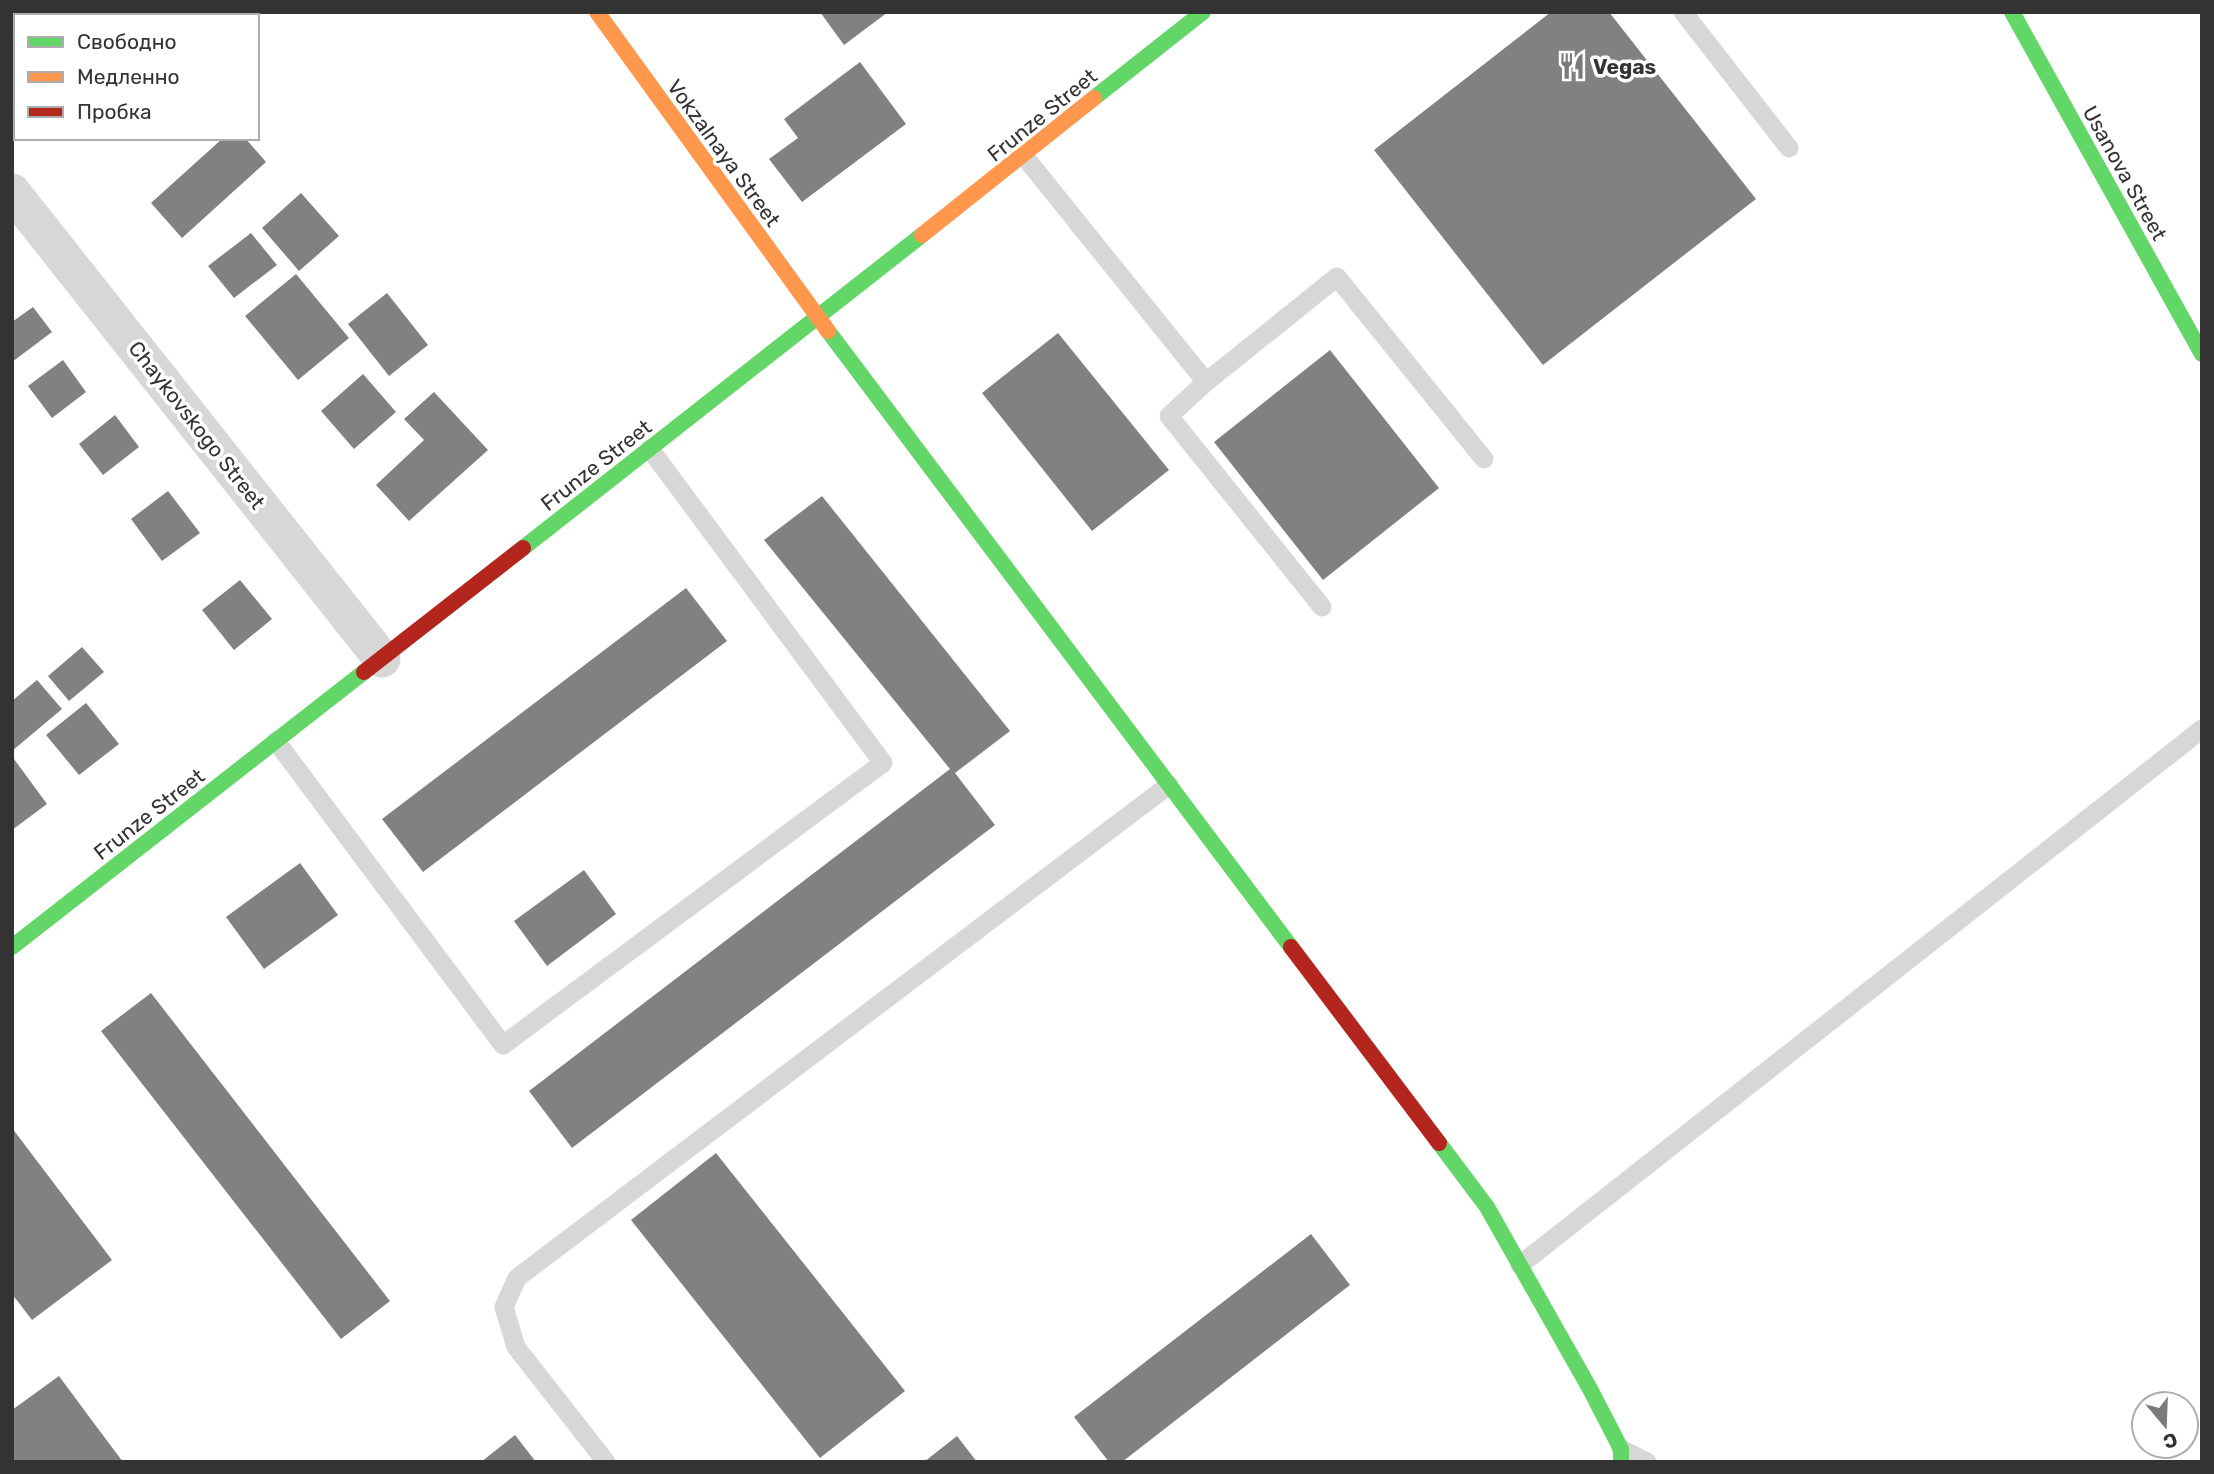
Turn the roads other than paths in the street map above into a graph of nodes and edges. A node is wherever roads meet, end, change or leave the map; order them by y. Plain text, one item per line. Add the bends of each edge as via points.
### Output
1 (597, 12) edge
2 (1203, 12) edge
3 (1683, 12) edge
4 (2012, 12) edge
5 (1788, 148) dead end
6 (1024, 156) junction
7 (12, 192) edge
8 (818, 318) junction
9 (2202, 354) edge
10 (1206, 382) junction
11 (650, 449) junction
12 (1484, 459) dead end
13 (1322, 607) dead end
14 (382, 659) junction
15 (2202, 729) edge
16 (276, 741) junction
17 (1169, 785) junction
18 (12, 947) edge
19 (1520, 1265) junction
20 (1621, 1456) edge
21 (606, 1462) edge
22 (1647, 1462) edge

1 - 8 street, Vokzalnaya Street
2 - 6 street, Frunze Street
3 - 5 lane
4 - 9 street, Usanova Street
6 - 8 street, Frunze Street
6 - 10 lane
7 - 14 street, Chaykovskogo Street
8 - 11 street, Frunze Street
8 - 17 street, Vokzalnaya Street
10 - 12 lane via 1337,277
10 - 13 lane via 1169,416
11 - 14 street, Frunze Street
11 - 16 lane via 883,763 503,1045
14 - 16 street, Frunze Street
15 - 19 lane
16 - 18 street, Frunze Street
17 - 19 street, Vokzalnaya Street via 1487,1207
17 - 21 lane via 517,1278 504,1307 516,1347
19 - 20 street, Vokzalnaya Street
20 - 22 lane

